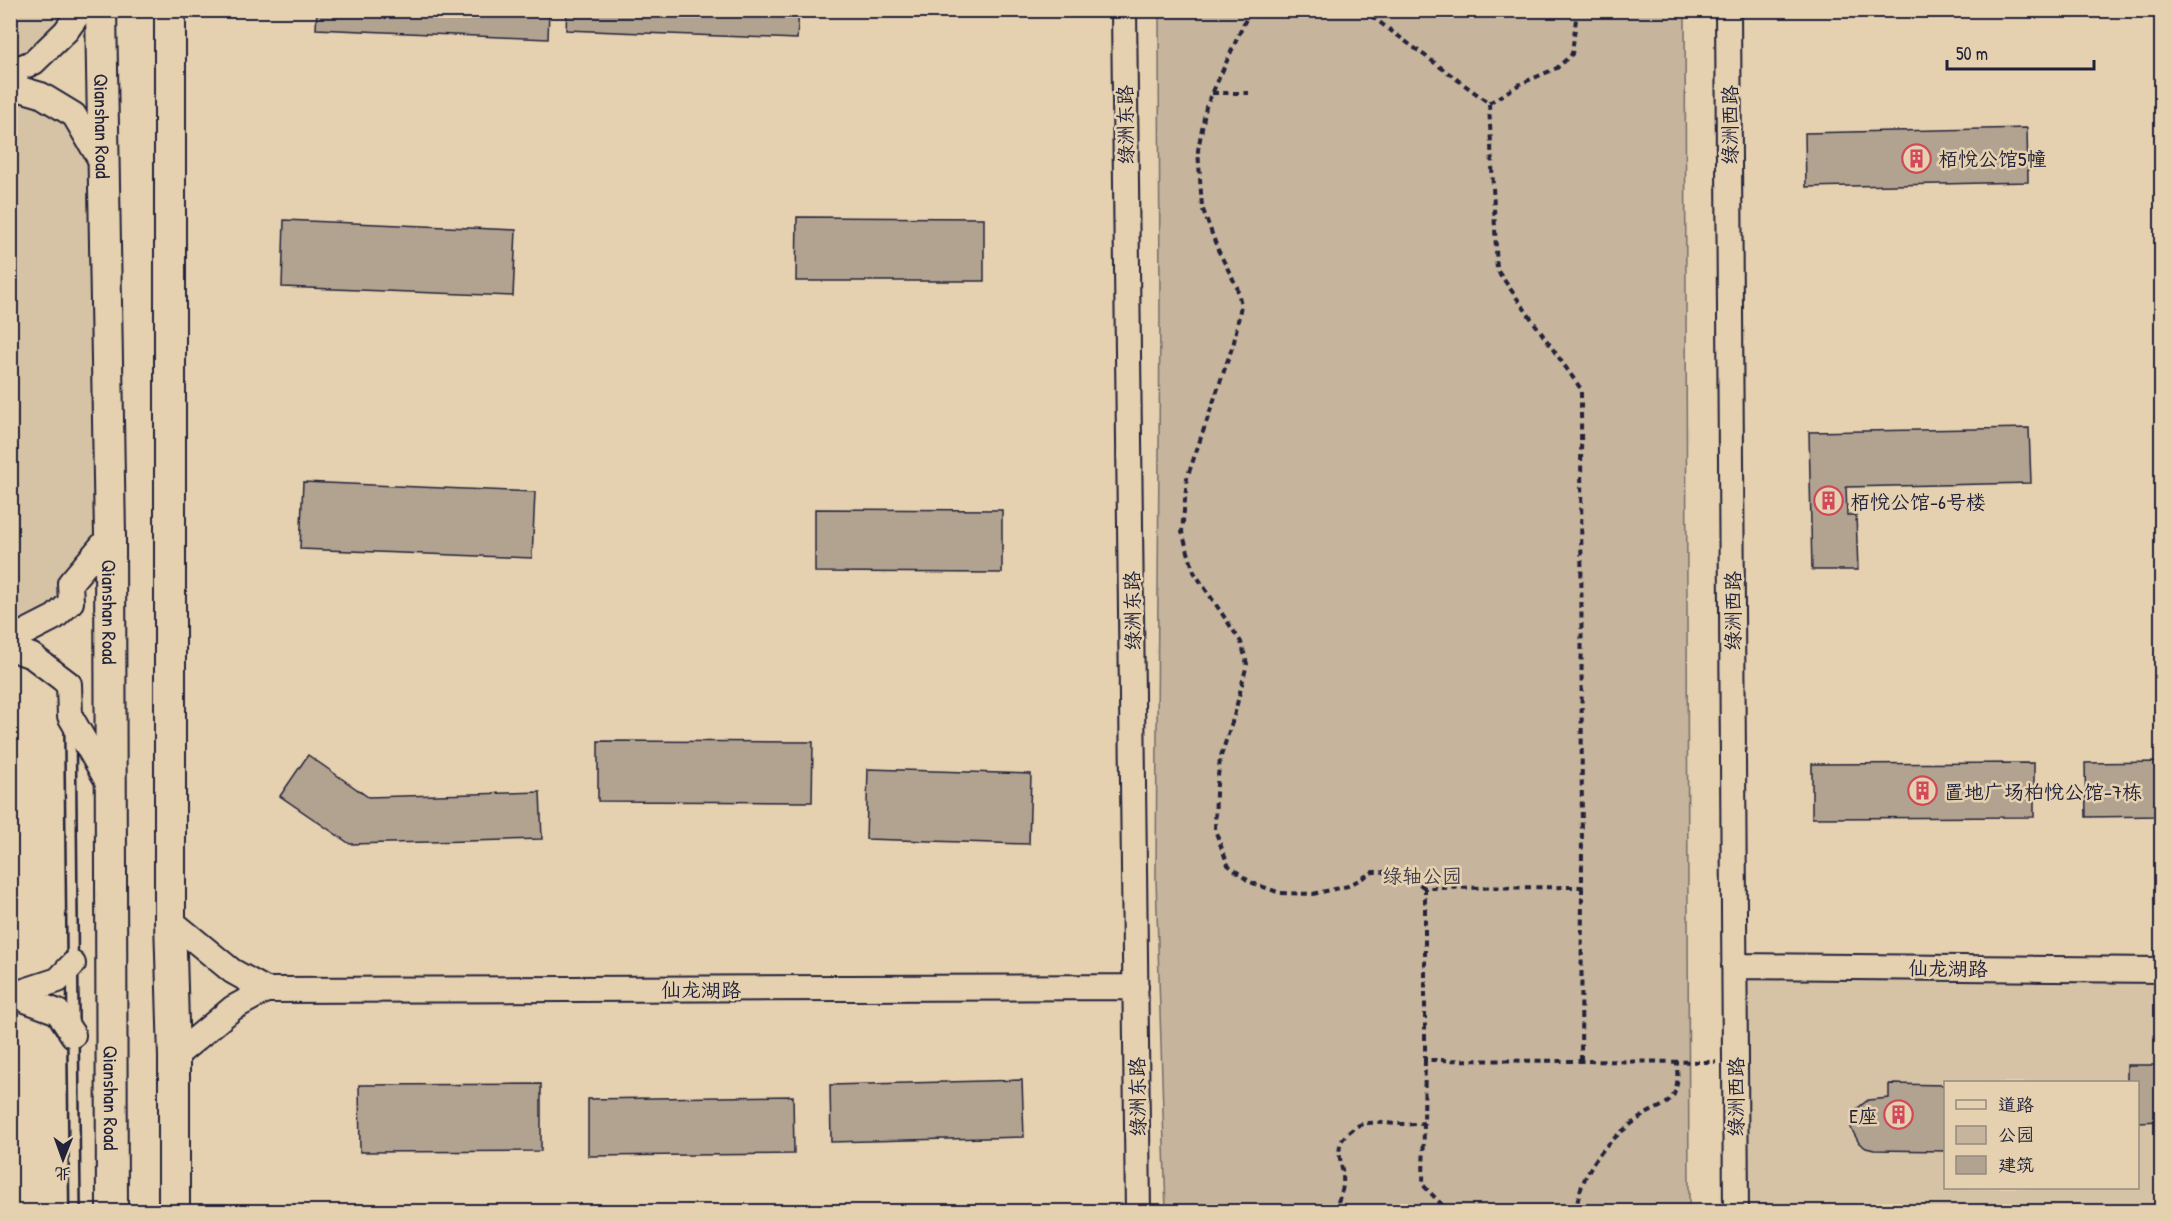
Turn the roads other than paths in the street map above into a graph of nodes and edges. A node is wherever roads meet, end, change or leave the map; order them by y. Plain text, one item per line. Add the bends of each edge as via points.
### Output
1 (81, 10) edge
2 (101, 10) edge
3 (170, 10) edge
4 (1124, 10) edge
5 (1728, 10) edge
6 (10, 72) edge
7 (10, 86) edge
8 (104, 167) junction
9 (110, 536) junction
10 (10, 640) edge
11 (10, 648) edge
12 (70, 716) junction
13 (111, 787) junction
14 (170, 920) junction
15 (73, 964) junction
16 (1734, 966) junction
17 (2162, 970) edge
18 (1136, 987) junction
19 (266, 990) junction
20 (11, 995) edge
21 (73, 1035) junction
22 (174, 1057) junction
23 (75, 1212) edge
24 (112, 1212) edge
25 (174, 1212) edge
26 (1138, 1212) edge
27 (1736, 1212) edge

1 - 6 street via 34,62
2 - 8 main road, Qianshan Road
3 - 14 main road
4 - 18 street, 绿洲东路
5 - 16 street, 绿洲西路
7 - 8 street via 41,95 74,115
8 - 9 main road, Qianshan Road
9 - 10 street via 70,583 71,602 55,617
9 - 13 main road, Qianshan Road
11 - 12 street via 33,656 69,684
12 - 13 street
12 - 15 lane
13 - 24 main road, Qianshan Road
14 - 19 street via 232,971
14 - 22 main road
15 - 20 street via 57,980
15 - 21 lane
16 - 17 street, 仙龙湖路
16 - 27 street, 绿洲西路
18 - 19 street, 仙龙湖路
18 - 26 street, 绿洲东路
19 - 22 street via 233,1008
20 - 21 street via 58,1012
21 - 23 lane
22 - 25 main road

